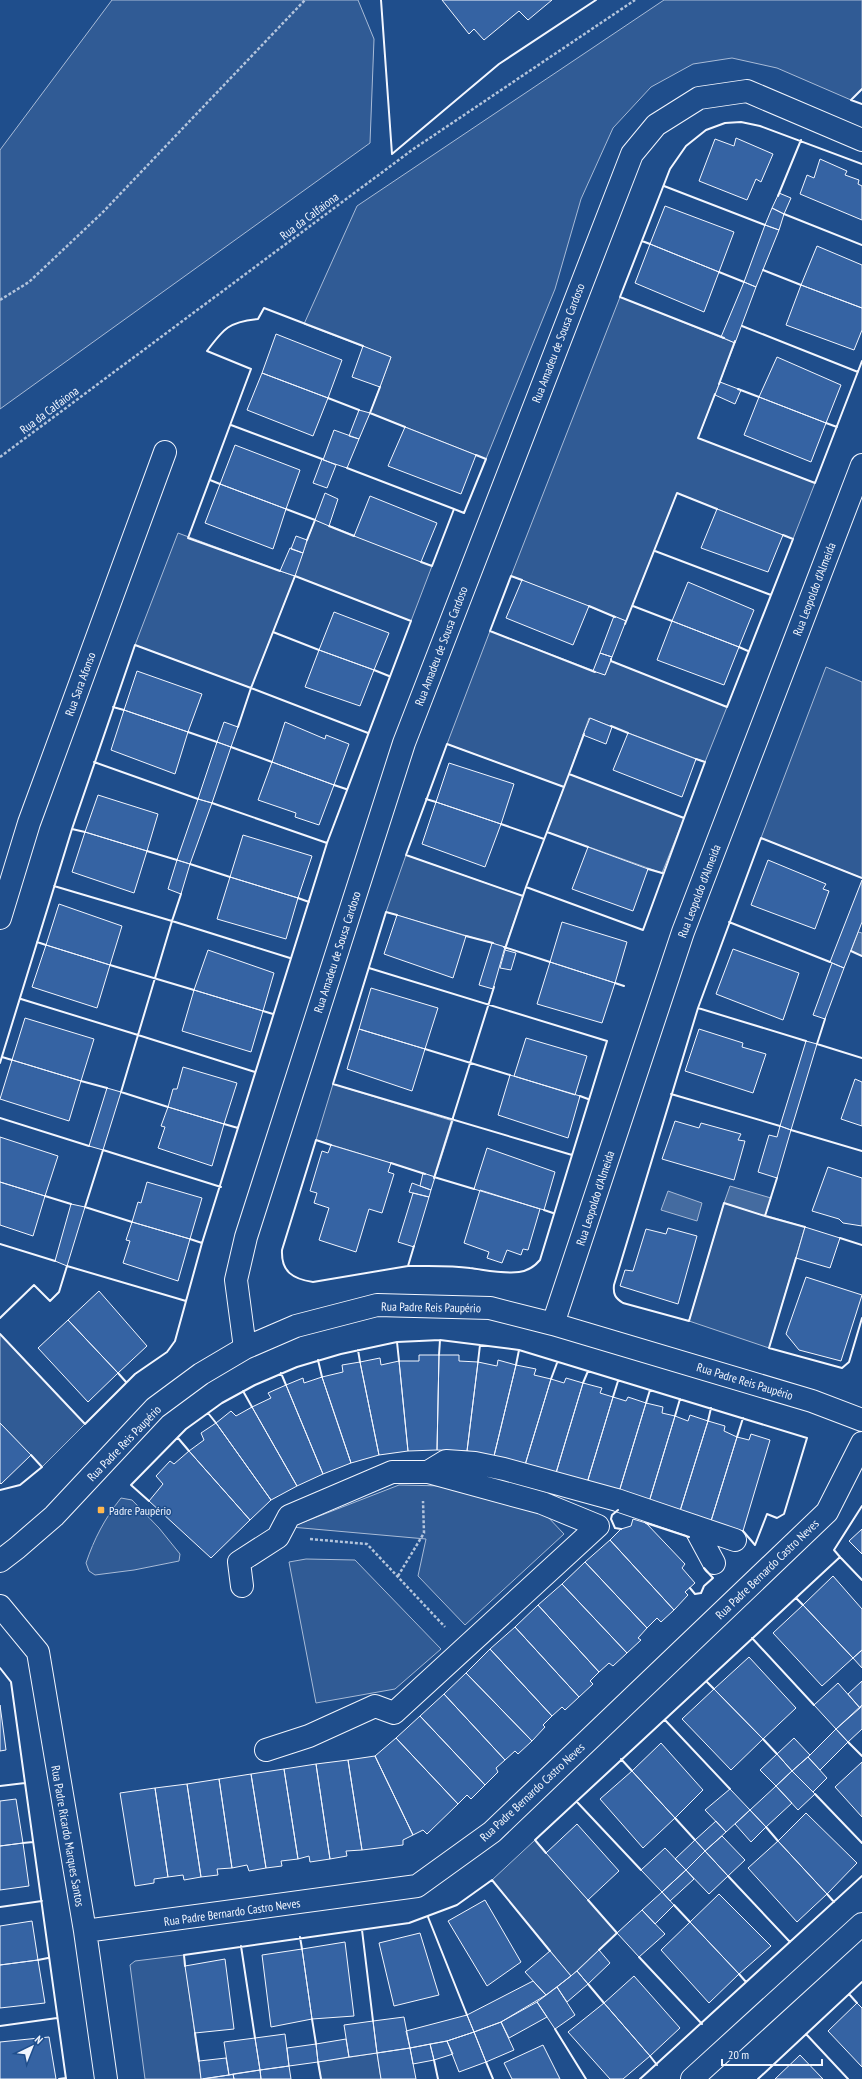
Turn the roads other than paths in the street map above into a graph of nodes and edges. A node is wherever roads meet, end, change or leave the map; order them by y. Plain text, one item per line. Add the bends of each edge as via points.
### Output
1 (862, 140) edge
2 (165, 452) dead end
3 (862, 465) edge
4 (0, 918) edge
5 (553, 1324) junction
6 (245, 1348) junction
7 (862, 1420) edge
8 (862, 1443) edge
9 (428, 1472) junction
10 (694, 1526) junction
11 (735, 1540) dead end
12 (0, 1561) edge
13 (714, 1563) dead end
14 (242, 1586) dead end
15 (0, 1606) edge
16 (266, 1750) dead end
17 (862, 1924) edge
18 (85, 1931) junction
19 (106, 2079) edge
20 (692, 2079) edge

1 - 6 street, Rua Amadeu de Sousa Cardoso via 746,92 699,98 656,124 632,154 404,743 246,1237 236,1280
2 - 4 street, Rua Sara Afonso via 29,823
3 - 5 street, Rua Leopoldo d'Almeida via 682,932
5 - 6 street, Rua Padre Reis Paupério via 490,1308 377,1305 296,1326
5 - 7 street, Rua Padre Reis Paupério via 812,1401
6 - 12 street, Rua Padre Reis Paupério via 200,1374 155,1408 54,1516
8 - 18 street, Rua Padre Bernardo Castro Neves via 827,1512 492,1832 417,1886
9 - 10 street via 446,1461 504,1469 617,1500
9 - 14 street via 392,1472 289,1516 278,1537 239,1562
9 - 16 street via 542,1503 598,1526 394,1713 374,1706 309,1736
10 - 11 street
10 - 13 street
15 - 18 street, Rua Padre Ricardo Marques Santos via 38,1652
17 - 20 street
18 - 19 street, Rua Padre Ricardo Marques Santos

